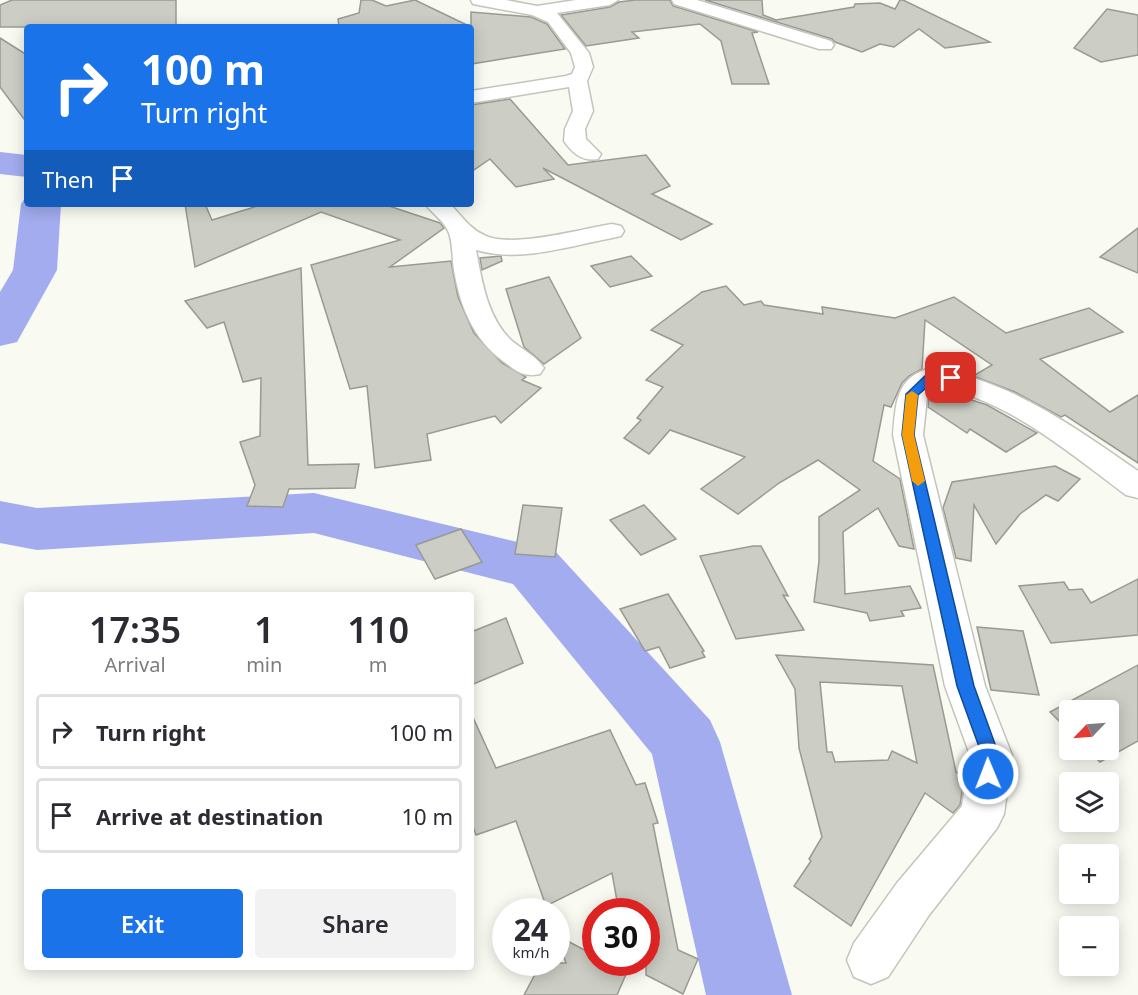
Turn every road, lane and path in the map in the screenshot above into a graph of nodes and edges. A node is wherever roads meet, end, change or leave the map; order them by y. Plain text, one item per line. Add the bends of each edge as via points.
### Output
1 (479, 0) edge
2 (610, 0) edge
3 (680, 0) edge
4 (537, 11) junction
5 (825, 45) dead end
6 (577, 79) junction
7 (474, 96) edge
8 (590, 154) dead end
9 (440, 207) edge
10 (460, 227) junction
11 (612, 231) dead end
12 (530, 368) dead end
13 (1138, 486) edge
14 (871, 960) dead end

1 - 4 street
2 - 4 street
3 - 5 street
4 - 6 street via 560,25 580,53 584,74
6 - 7 street
6 - 8 street via 583,111 574,132 575,141
9 - 10 street
10 - 11 street via 478,243 507,247
10 - 12 street via 471,294 480,318 501,345
13 - 14 street via 1010,403 951,378 931,378 912,394 908,435 966,686 991,755 982,814 913,899

